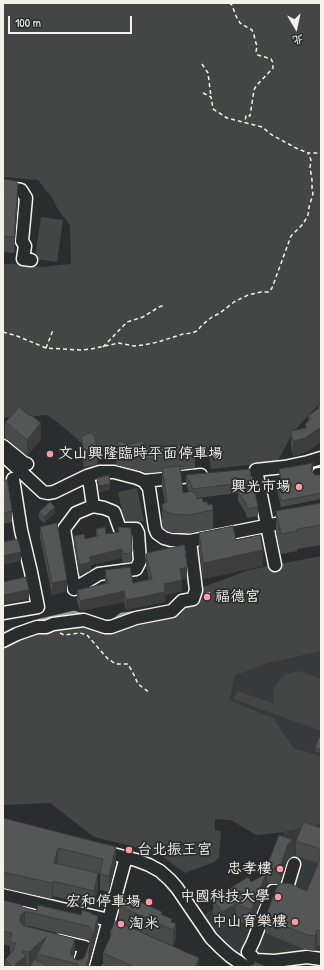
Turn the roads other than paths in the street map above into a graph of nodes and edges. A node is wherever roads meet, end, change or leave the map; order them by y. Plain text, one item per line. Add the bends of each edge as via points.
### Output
1 (3, 188) edge
2 (31, 260) dead end
3 (3, 446) edge
4 (3, 455) edge
5 (321, 458) edge
6 (256, 470) junction
7 (241, 471) edge
8 (17, 474) edge
9 (211, 474) edge
10 (87, 476) junction
11 (144, 482) junction
12 (92, 506) junction
13 (321, 515) edge
14 (267, 526) junction
15 (190, 541) junction
16 (275, 565) dead end
17 (3, 613) edge
18 (3, 642) edge
19 (89, 848) edge
20 (126, 857) junction
21 (294, 864) dead end
22 (3, 895) edge
23 (111, 924) junction
24 (48, 938) edge
25 (321, 959) edge
26 (78, 967) edge
27 (96, 967) edge
28 (246, 967) edge

1 - 2 street via 21,190 26,198 23,259
3 - 8 street via 24,463
4 - 8 street
5 - 6 street via 307,459 284,467
6 - 7 street
6 - 14 street
8 - 10 street via 48,493
8 - 17 street via 21,530 38,607
9 - 11 street
10 - 11 street via 100,472 114,472
10 - 12 street
11 - 15 street via 150,492 155,528 159,535 171,540
12 - 12 street via 76,513 64,528 74,589 99,574 136,569 140,561 136,529 120,529 114,512
13 - 14 street
14 - 15 street
14 - 16 street
15 - 18 street via 195,593 193,599 182,602 172,611 136,618 111,627 84,620 53,624 17,634
19 - 20 street
20 - 23 street
20 - 28 street via 149,865 170,880 211,938
21 - 25 street via 286,892 273,891 248,952 255,960 275,961 307,957
22 - 23 street
23 - 27 street
24 - 26 street via 85,947

